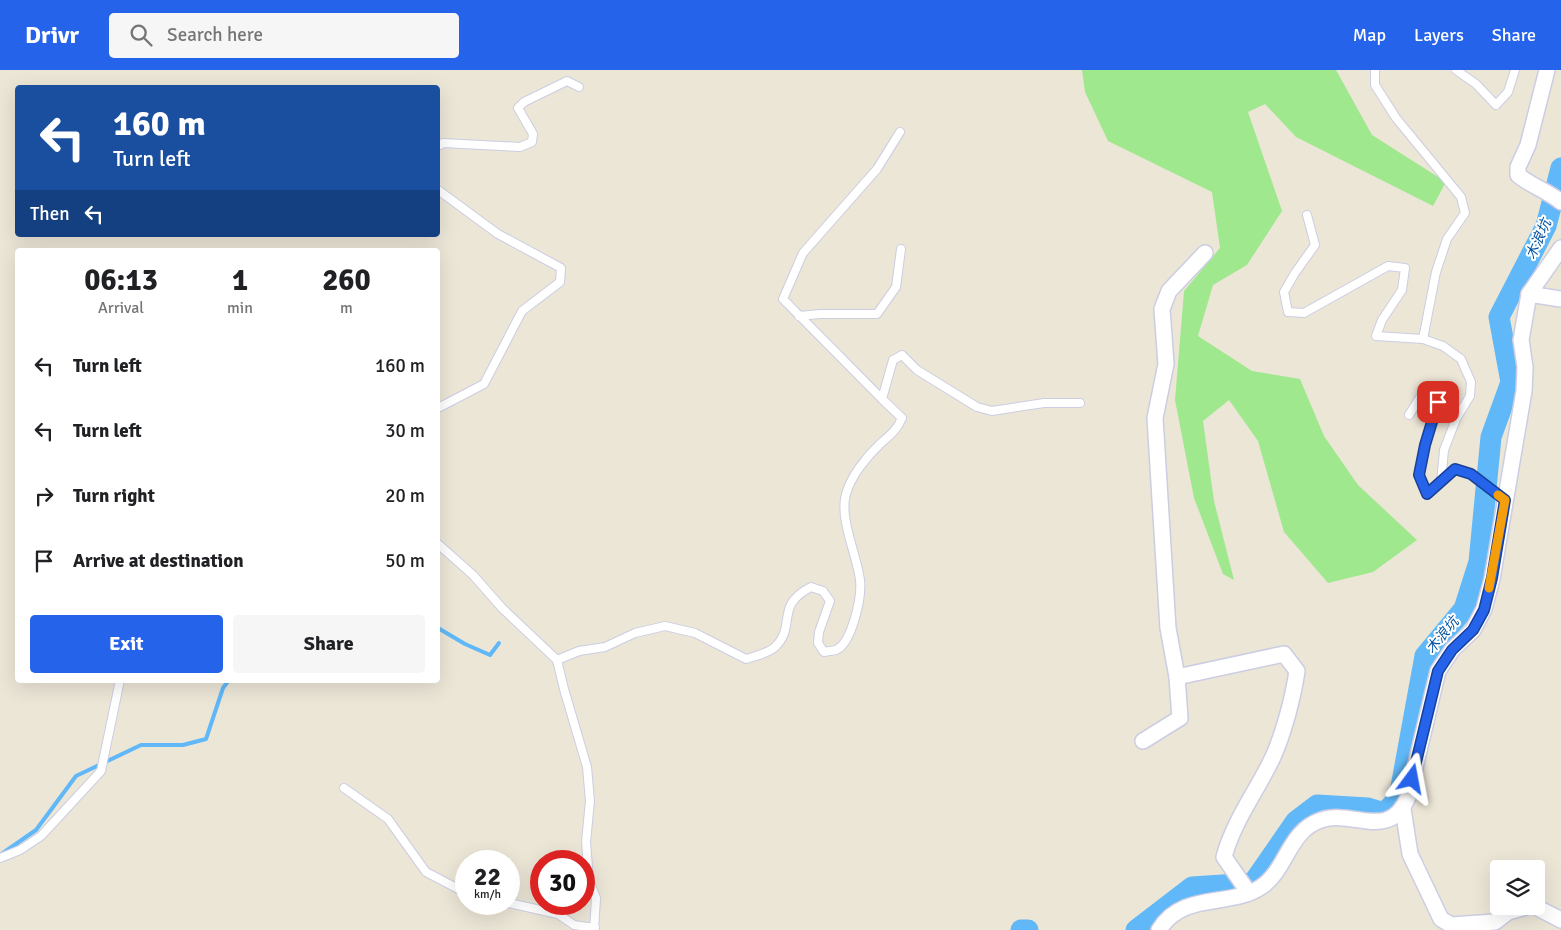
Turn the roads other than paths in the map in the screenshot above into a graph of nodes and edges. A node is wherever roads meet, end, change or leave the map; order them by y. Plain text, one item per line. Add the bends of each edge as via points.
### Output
1 (1375, 70) edge
2 (1456, 70) edge
3 (1515, 70) edge
4 (1547, 70) edge
5 (579, 87) dead end
6 (900, 132) dead end
7 (440, 145) edge
8 (440, 191) edge
9 (1561, 202) edge
10 (1307, 215) dead end
11 (1561, 248) edge
12 (901, 249) dead end
13 (1205, 253) dead end
14 (1529, 294) junction
15 (1561, 298) edge
16 (799, 316) junction
17 (1423, 339) junction
18 (882, 399) junction
19 (1080, 404) dead end
20 (440, 407) edge
21 (1409, 415) dead end
22 (1441, 482) junction
23 (1505, 500) junction
24 (440, 546) edge
25 (557, 660) junction
26 (1177, 677) junction
27 (119, 683) edge
28 (1143, 741) dead end
29 (344, 788) dead end
30 (1403, 809) junction
31 (0, 858) edge
32 (455, 887) edge
33 (1246, 889) junction
34 (520, 906) edge
35 (1545, 912) edge
36 (1504, 915) edge
37 (1561, 920) edge
38 (594, 929) edge
39 (1159, 930) edge

1 - 17 lane via 1375,85 1396,118 1461,197 1465,213 1447,239 1436,272
2 - 3 lane via 1496,104 1508,92
4 - 9 street via 1518,175
5 - 7 lane via 567,81 518,108 533,134 532,142 520,147
6 - 16 lane via 877,169 803,253 783,299
8 - 20 lane via 498,234 561,268 560,282 522,311 484,384
10 - 17 lane via 1315,245 1284,292 1288,312 1304,313 1388,266 1405,268 1402,290 1382,320 1376,336
11 - 14 street
12 - 16 lane via 896,288 877,314
13 - 26 street via 1169,291 1162,309 1166,364 1155,418 1168,628
14 - 15 street
14 - 23 street via 1521,340 1524,391
16 - 18 lane
17 - 22 lane via 1443,346 1461,359 1471,382 1470,396 1456,419 1444,450
18 - 19 lane via 892,360 902,355 917,370 977,407 992,411 1044,403
18 - 25 lane via 902,418 897,430 878,445 857,472 846,495 845,512 861,582 856,616 848,636 837,650 824,652 818,642 830,602 824,591 811,587 798,594 788,607 785,632 775,647 746,659 695,633 665,626 635,632 605,647 580,651
21 - 22 lane via 1426,388 1440,388 1419,475 1427,494
22 - 23 lane via 1455,469 1471,474
23 - 30 street via 1484,610 1473,630 1452,650 1438,671
24 - 25 lane
25 - 38 lane via 587,767 590,801 586,842 589,880 596,898
26 - 28 street via 1180,718
26 - 33 street via 1284,654 1297,671 1294,692 1274,756 1229,837 1224,857
27 - 31 lane via 101,771 41,836
29 - 32 lane via 388,819 426,872
30 - 33 street via 1391,819 1376,822 1335,817 1312,823 1302,831 1262,886
30 - 36 street via 1410,854 1441,919 1451,925 1495,922
33 - 39 street via 1185,908 1173,914
34 - 38 lane via 558,914 574,924
35 - 37 street

